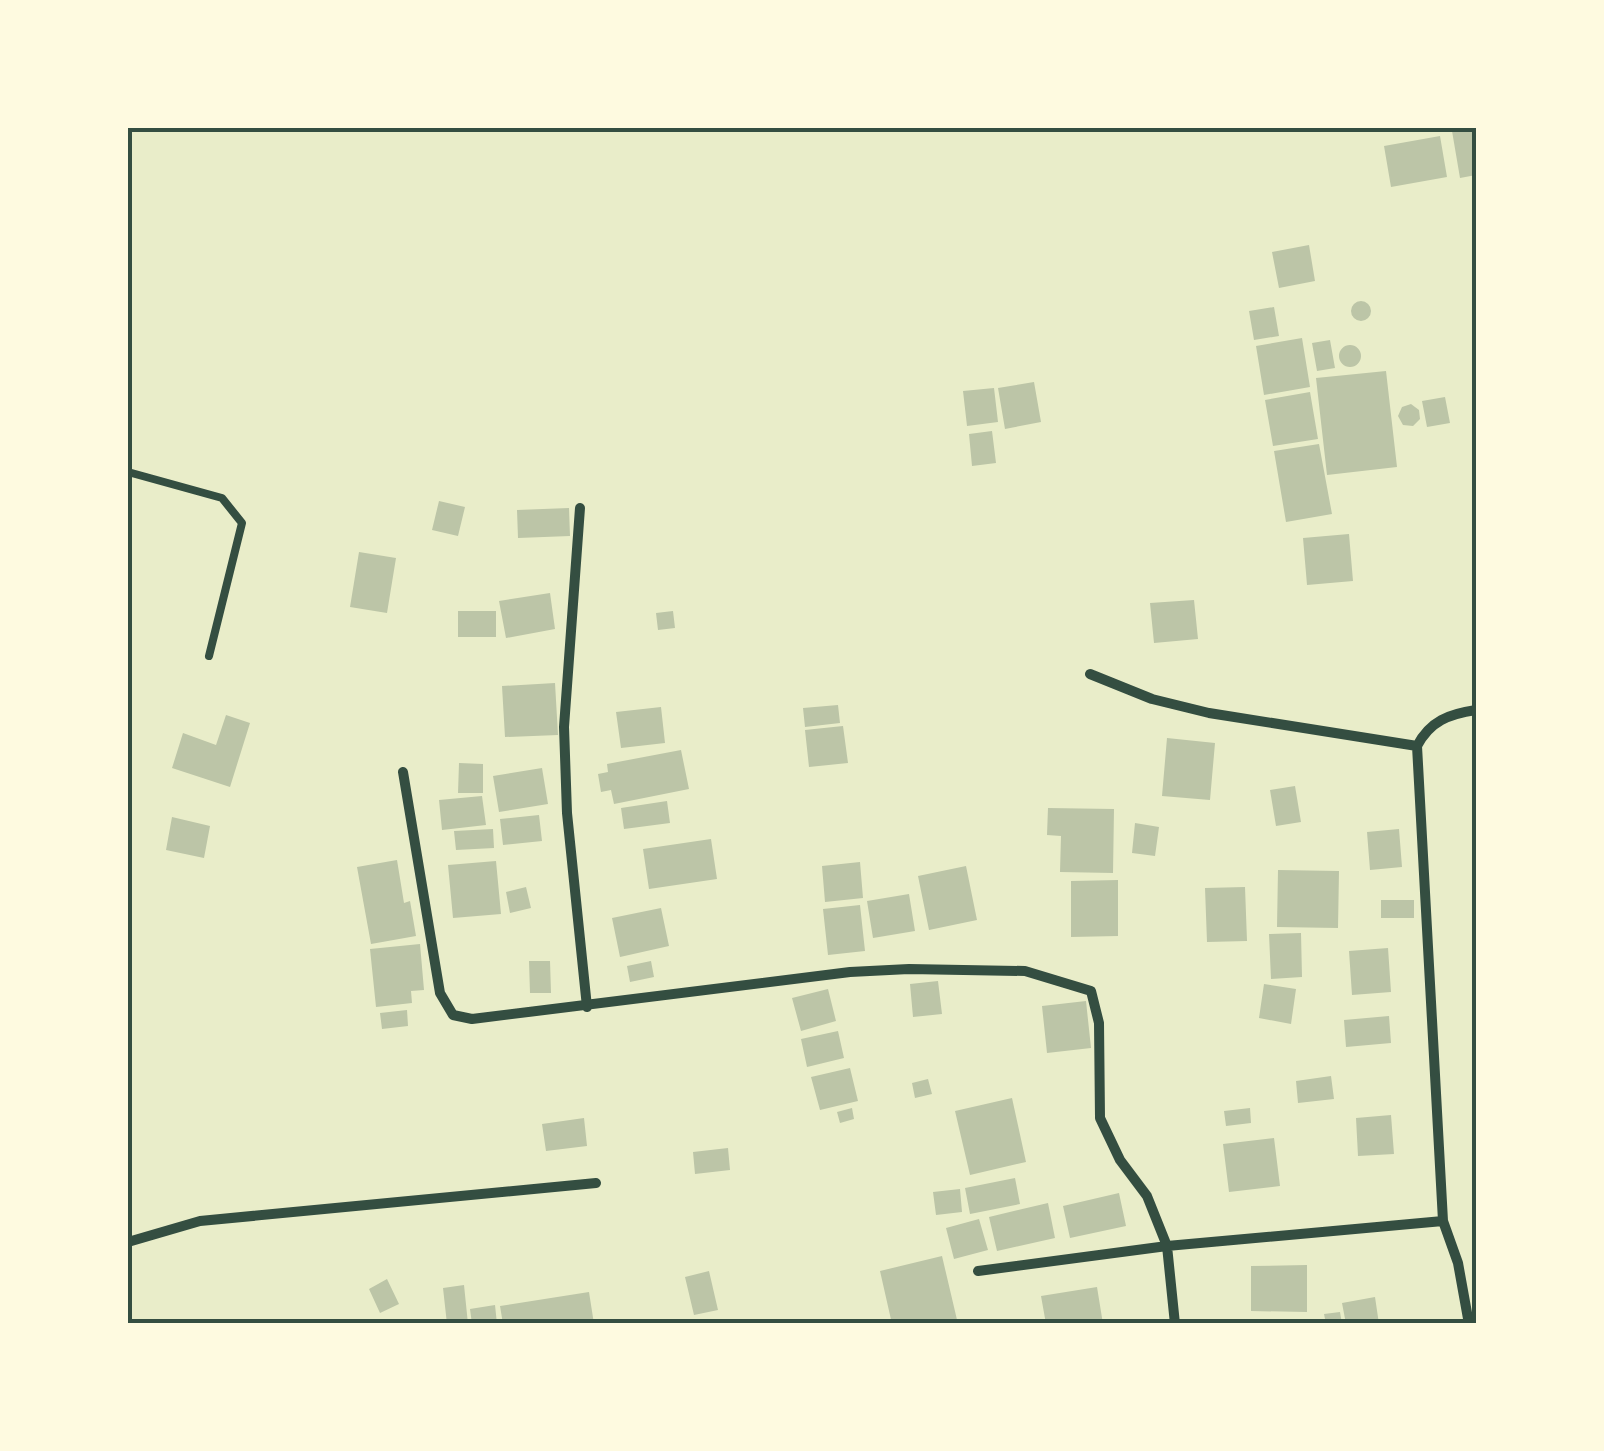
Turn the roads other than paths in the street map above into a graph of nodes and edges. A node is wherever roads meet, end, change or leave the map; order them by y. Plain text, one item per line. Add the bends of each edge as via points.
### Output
1 (128, 472) edge
2 (580, 508) dead end
3 (209, 656) dead end
4 (1090, 674) dead end
5 (1476, 710) edge
6 (1417, 746) junction
7 (403, 772) dead end
8 (587, 1007) junction
9 (596, 1183) dead end
10 (1443, 1221) junction
11 (128, 1242) edge
12 (1167, 1246) junction
13 (978, 1270) dead end
14 (1175, 1324) edge
15 (1469, 1324) edge

1 - 3 lane via 222,498 242,523
2 - 8 street via 564,727
4 - 6 street via 1208,713
5 - 6 street via 1427,728
6 - 10 street
7 - 8 street via 440,993 454,1015 472,1020
8 - 12 street via 909,968 1025,971 1091,990 1099,1023 1100,1118
9 - 11 street via 200,1222
10 - 12 street
10 - 15 street
12 - 13 street
12 - 14 street

